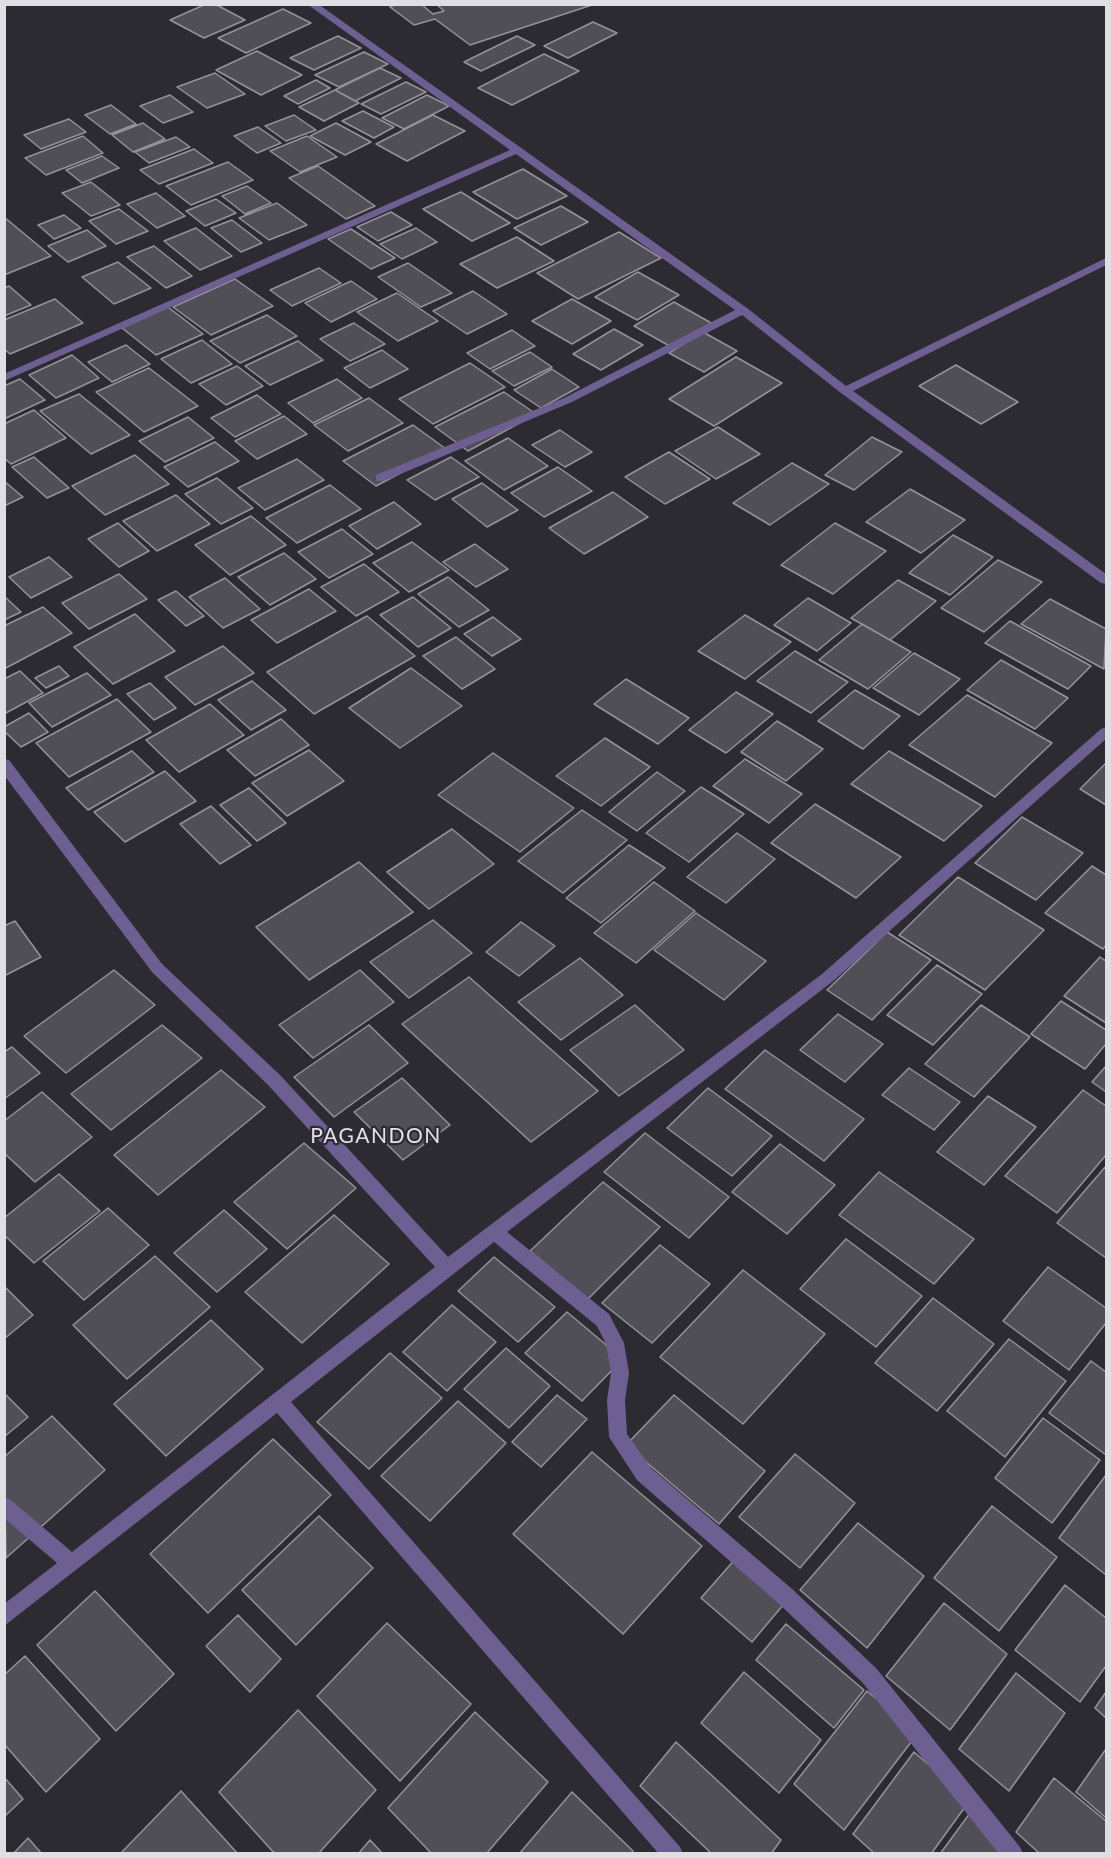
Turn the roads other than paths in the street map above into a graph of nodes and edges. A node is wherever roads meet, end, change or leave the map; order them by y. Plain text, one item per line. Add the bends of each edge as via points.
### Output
1 (311, 4) edge
2 (515, 151) junction
3 (1107, 261) edge
4 (743, 310) junction
5 (4, 378) edge
6 (845, 391) junction
7 (380, 478) dead end
8 (1107, 580) edge
9 (1107, 732) edge
10 (4, 764) edge
11 (495, 1232) junction
12 (447, 1268) junction
13 (278, 1401) junction
14 (4, 1506) edge
15 (72, 1564) junction
16 (4, 1617) edge
17 (673, 1854) edge
18 (1013, 1854) edge

1 - 2 street
2 - 4 street
2 - 5 street
3 - 6 street
4 - 6 street
4 - 7 street via 567,400
6 - 8 street
9 - 11 street via 827,978
10 - 12 street via 157,968 274,1080
11 - 12 street
11 - 18 street via 603,1320 615,1343 620,1373 616,1400 618,1437 644,1474 785,1596 869,1676
12 - 13 street
13 - 15 street
13 - 17 street
14 - 15 street
15 - 16 street

